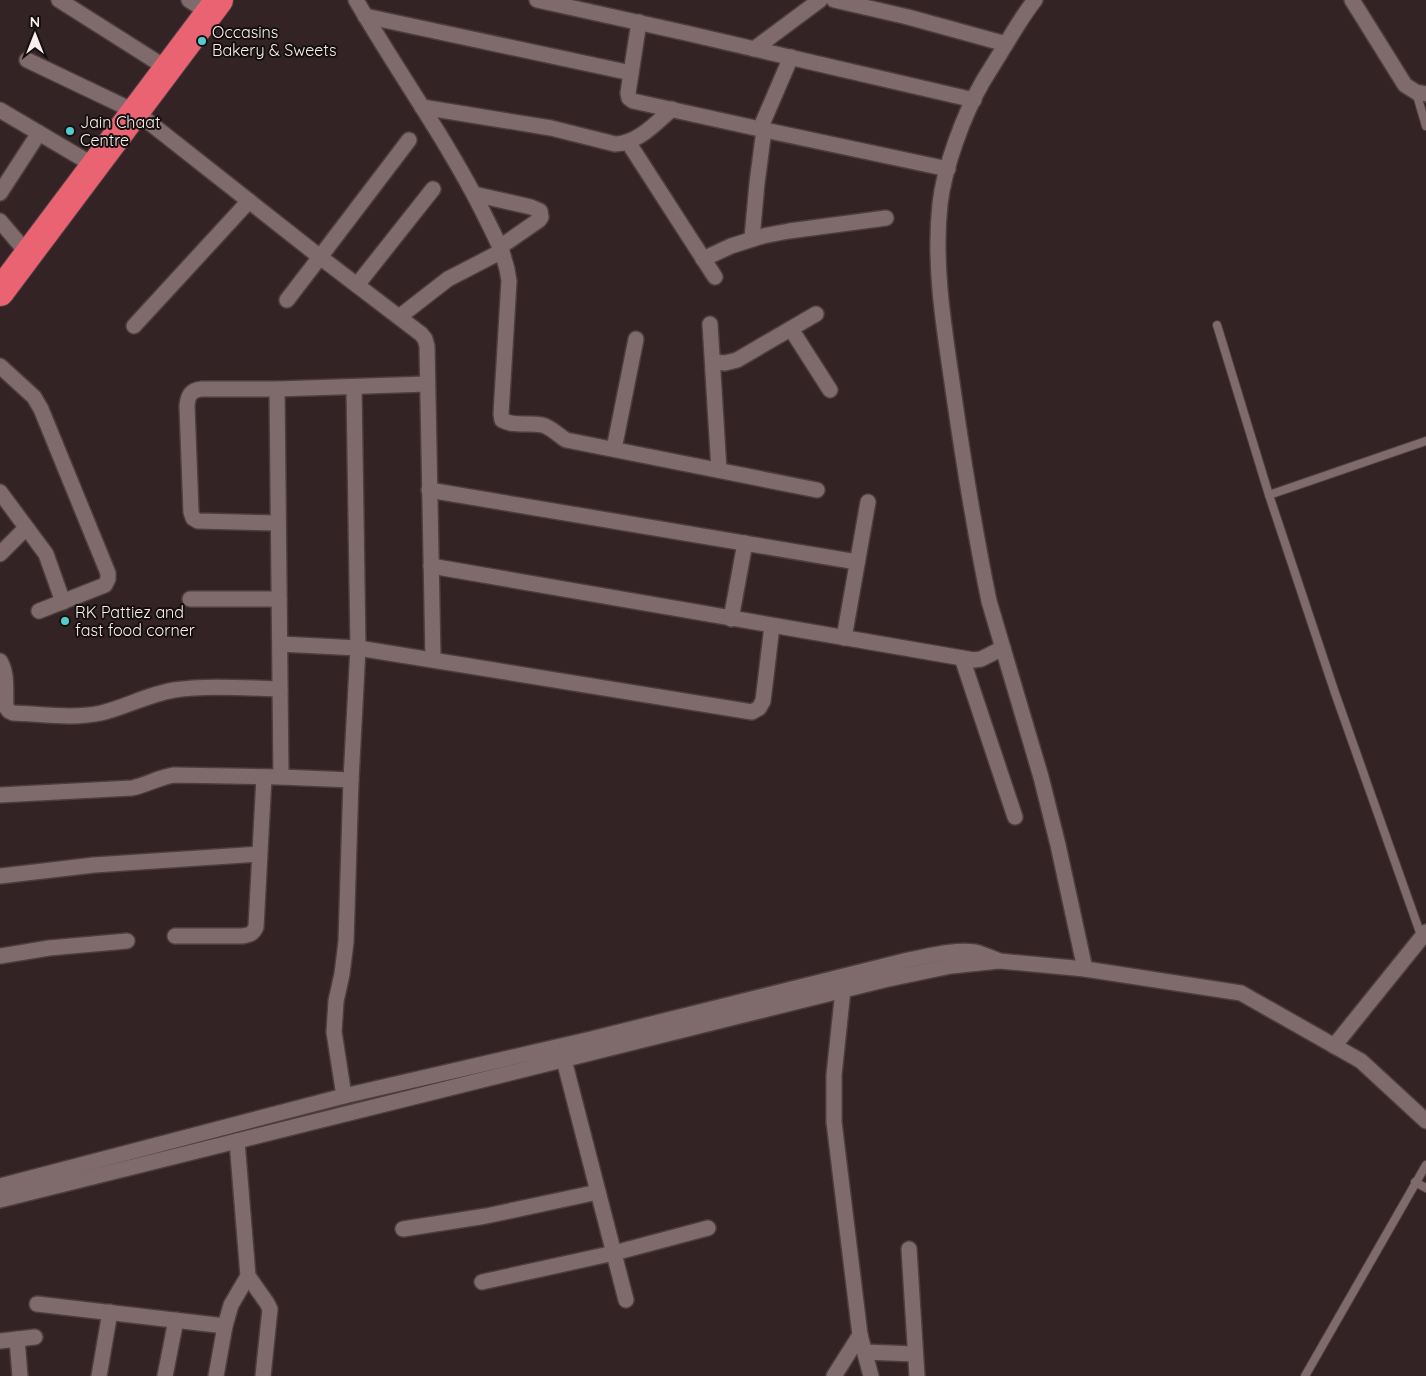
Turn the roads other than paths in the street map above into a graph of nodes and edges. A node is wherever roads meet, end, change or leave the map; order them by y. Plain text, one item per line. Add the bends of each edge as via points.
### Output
1 (59, 0) edge
2 (356, 0) edge
3 (537, 0) edge
4 (820, 0) edge
5 (834, 0) edge
6 (1035, 0) edge
7 (1352, 0) edge
8 (206, 4) edge
9 (365, 16) junction
10 (639, 22) junction
11 (1006, 44) junction
12 (754, 49) junction
13 (791, 57) junction
14 (27, 60) dead end
15 (168, 69) junction
16 (631, 72) junction
17 (1421, 93) edge
18 (974, 100) junction
19 (422, 107) junction
20 (0, 110) edge
21 (672, 110) junction
22 (136, 112) junction
23 (1426, 126) edge
24 (762, 130) junction
25 (39, 133) junction
26 (409, 140) dead end
27 (628, 142) junction
28 (95, 166) junction
29 (948, 169) junction
30 (433, 189) dead end
31 (0, 193) edge
32 (474, 194) junction
33 (248, 201) junction
34 (886, 218) dead end
35 (0, 221) edge
36 (752, 238) junction
37 (501, 249) junction
38 (29, 255) junction
39 (320, 258) junction
40 (703, 259) junction
41 (715, 277) dead end
42 (357, 285) junction
43 (1, 290) edge
44 (287, 300) dead end
45 (816, 314) dead end
46 (399, 316) junction
47 (710, 324) dead end
48 (1217, 325) dead end
49 (134, 326) dead end
50 (791, 329) junction
51 (636, 339) dead end
52 (713, 362) junction
53 (0, 366) edge
54 (427, 384) junction
55 (354, 387) junction
56 (277, 389) junction
57 (830, 390) dead end
58 (1426, 441) edge
59 (614, 449) junction
60 (719, 470) junction
61 (429, 490) junction
62 (817, 490) dead end
63 (0, 492) edge
64 (1269, 494) junction
65 (868, 502) dead end
66 (278, 523) junction
67 (26, 528) junction
68 (744, 543) junction
69 (0, 554) edge
70 (857, 562) junction
71 (431, 566) junction
72 (190, 599) dead end
73 (279, 599) junction
74 (64, 602) junction
75 (39, 611) dead end
76 (731, 618) junction
77 (772, 626) junction
78 (844, 638) junction
79 (280, 644) junction
80 (358, 648) junction
81 (1004, 648) junction
82 (962, 658) junction
83 (432, 660) junction
84 (0, 661) edge
85 (280, 689) junction
86 (264, 776) junction
87 (282, 777) junction
88 (351, 780) junction
89 (0, 795) edge
90 (1015, 817) dead end
91 (260, 854) junction
92 (0, 876) edge
93 (1424, 935) edge
94 (175, 936) dead end
95 (127, 940) dead end
96 (0, 956) edge
97 (999, 961) junction
98 (1085, 969) junction
99 (843, 990) junction
100 (1334, 1046) junction
101 (564, 1060) junction
102 (344, 1096) junction
103 (1426, 1121) edge
104 (237, 1141) junction
105 (1426, 1165) edge
106 (1415, 1182) junction
107 (0, 1186) edge
108 (1426, 1188) edge
109 (598, 1192) junction
110 (0, 1200) edge
111 (708, 1228) dead end
112 (403, 1230) dead end
113 (909, 1249) dead end
114 (614, 1253) junction
115 (248, 1276) junction
116 (482, 1282) dead end
117 (626, 1300) dead end
118 (37, 1304) dead end
119 (110, 1312) junction
120 (176, 1320) junction
121 (225, 1326) junction
122 (860, 1335) junction
123 (34, 1338) dead end
124 (17, 1339) junction
125 (0, 1340) edge
126 (865, 1352) junction
127 (915, 1354) junction
128 (20, 1376) edge
129 (98, 1376) edge
130 (166, 1376) edge
131 (216, 1376) edge
132 (263, 1376) edge
133 (834, 1376) edge
134 (872, 1376) edge
135 (916, 1376) edge
136 (1305, 1376) edge

1 - 15 street
2 - 9 street
3 - 10 street
4 - 12 street
5 - 11 street
6 - 11 street
7 - 17 street via 1405,85
8 - 15 highway
9 - 16 street
9 - 19 street
10 - 12 street
10 - 16 street
11 - 18 street
12 - 13 street
13 - 18 street
13 - 24 street
14 - 22 street
15 - 22 highway
16 - 21 street via 629,98
17 - 23 lane
18 - 29 street
19 - 27 street via 551,128 615,144
19 - 32 street
20 - 25 street
21 - 24 street
21 - 27 street
22 - 28 highway
22 - 33 street
24 - 29 street
24 - 36 street
25 - 28 street
25 - 31 street
26 - 39 street
27 - 40 street
28 - 38 highway
29 - 81 street via 940,203 939,234 944,329 972,517 989,601
30 - 42 street
32 - 37 street
32 - 37 street via 536,208 541,214 539,220
33 - 39 street
33 - 49 street
34 - 36 street
35 - 38 street
36 - 40 street
37 - 46 street via 448,279
37 - 59 street via 509,281 502,420 542,425 566,440
38 - 43 highway
39 - 42 street
39 - 44 street
40 - 41 street
42 - 46 street
45 - 50 street
46 - 54 street via 425,339
47 - 52 street
48 - 64 lane
50 - 52 street via 737,360
50 - 57 street
51 - 59 street
52 - 60 street
53 - 74 street via 34,397 41,409 108,573 104,585
54 - 55 street
54 - 61 street
55 - 56 street
55 - 80 street
56 - 66 street
56 - 66 street via 196,390 190,394 187,406 190,512 193,518 198,521
58 - 64 lane
59 - 60 street
60 - 62 street
61 - 68 street
61 - 71 street
63 - 67 street
64 - 93 lane via 1335,693
65 - 70 street
66 - 73 street
67 - 69 street
67 - 74 street via 46,554
68 - 70 street
68 - 76 street
70 - 78 street
71 - 76 street
71 - 83 street
72 - 73 street
73 - 79 street
74 - 75 street
76 - 77 street
77 - 78 street
77 - 83 street via 763,701 752,712
78 - 82 street
79 - 80 street
79 - 85 street
80 - 83 street
80 - 88 street
81 - 82 street via 981,659
81 - 98 street via 1041,776
82 - 90 street
84 - 85 street via 4,667 6,707 13,714 98,713 160,693 193,688
85 - 87 street
86 - 87 street
86 - 89 street via 174,775 139,787
86 - 91 street
87 - 88 street
88 - 102 street via 346,942 334,1032
91 - 92 street via 69,867
91 - 94 street via 256,927 253,932 242,936
93 - 100 street
95 - 96 street
97 - 98 street
97 - 99 street via 926,971
97 - 102 street via 968,952 908,960
98 - 100 street via 1241,993
99 - 101 street
99 - 122 street via 834,1076 834,1122
100 - 103 street via 1361,1061
101 - 104 street
101 - 109 street
102 - 107 street
104 - 110 street
104 - 115 street
105 - 106 lane
106 - 108 lane
106 - 136 lane
109 - 112 street
109 - 114 street
111 - 114 street
113 - 127 street
114 - 116 street
114 - 117 street
115 - 121 street via 230,1305
115 - 132 street via 270,1309
118 - 119 street
119 - 120 street
119 - 129 street
120 - 121 street
120 - 130 street
121 - 131 street
122 - 126 street
122 - 133 street
123 - 124 street
124 - 125 street
124 - 128 street
126 - 127 street
126 - 134 street
127 - 135 street

